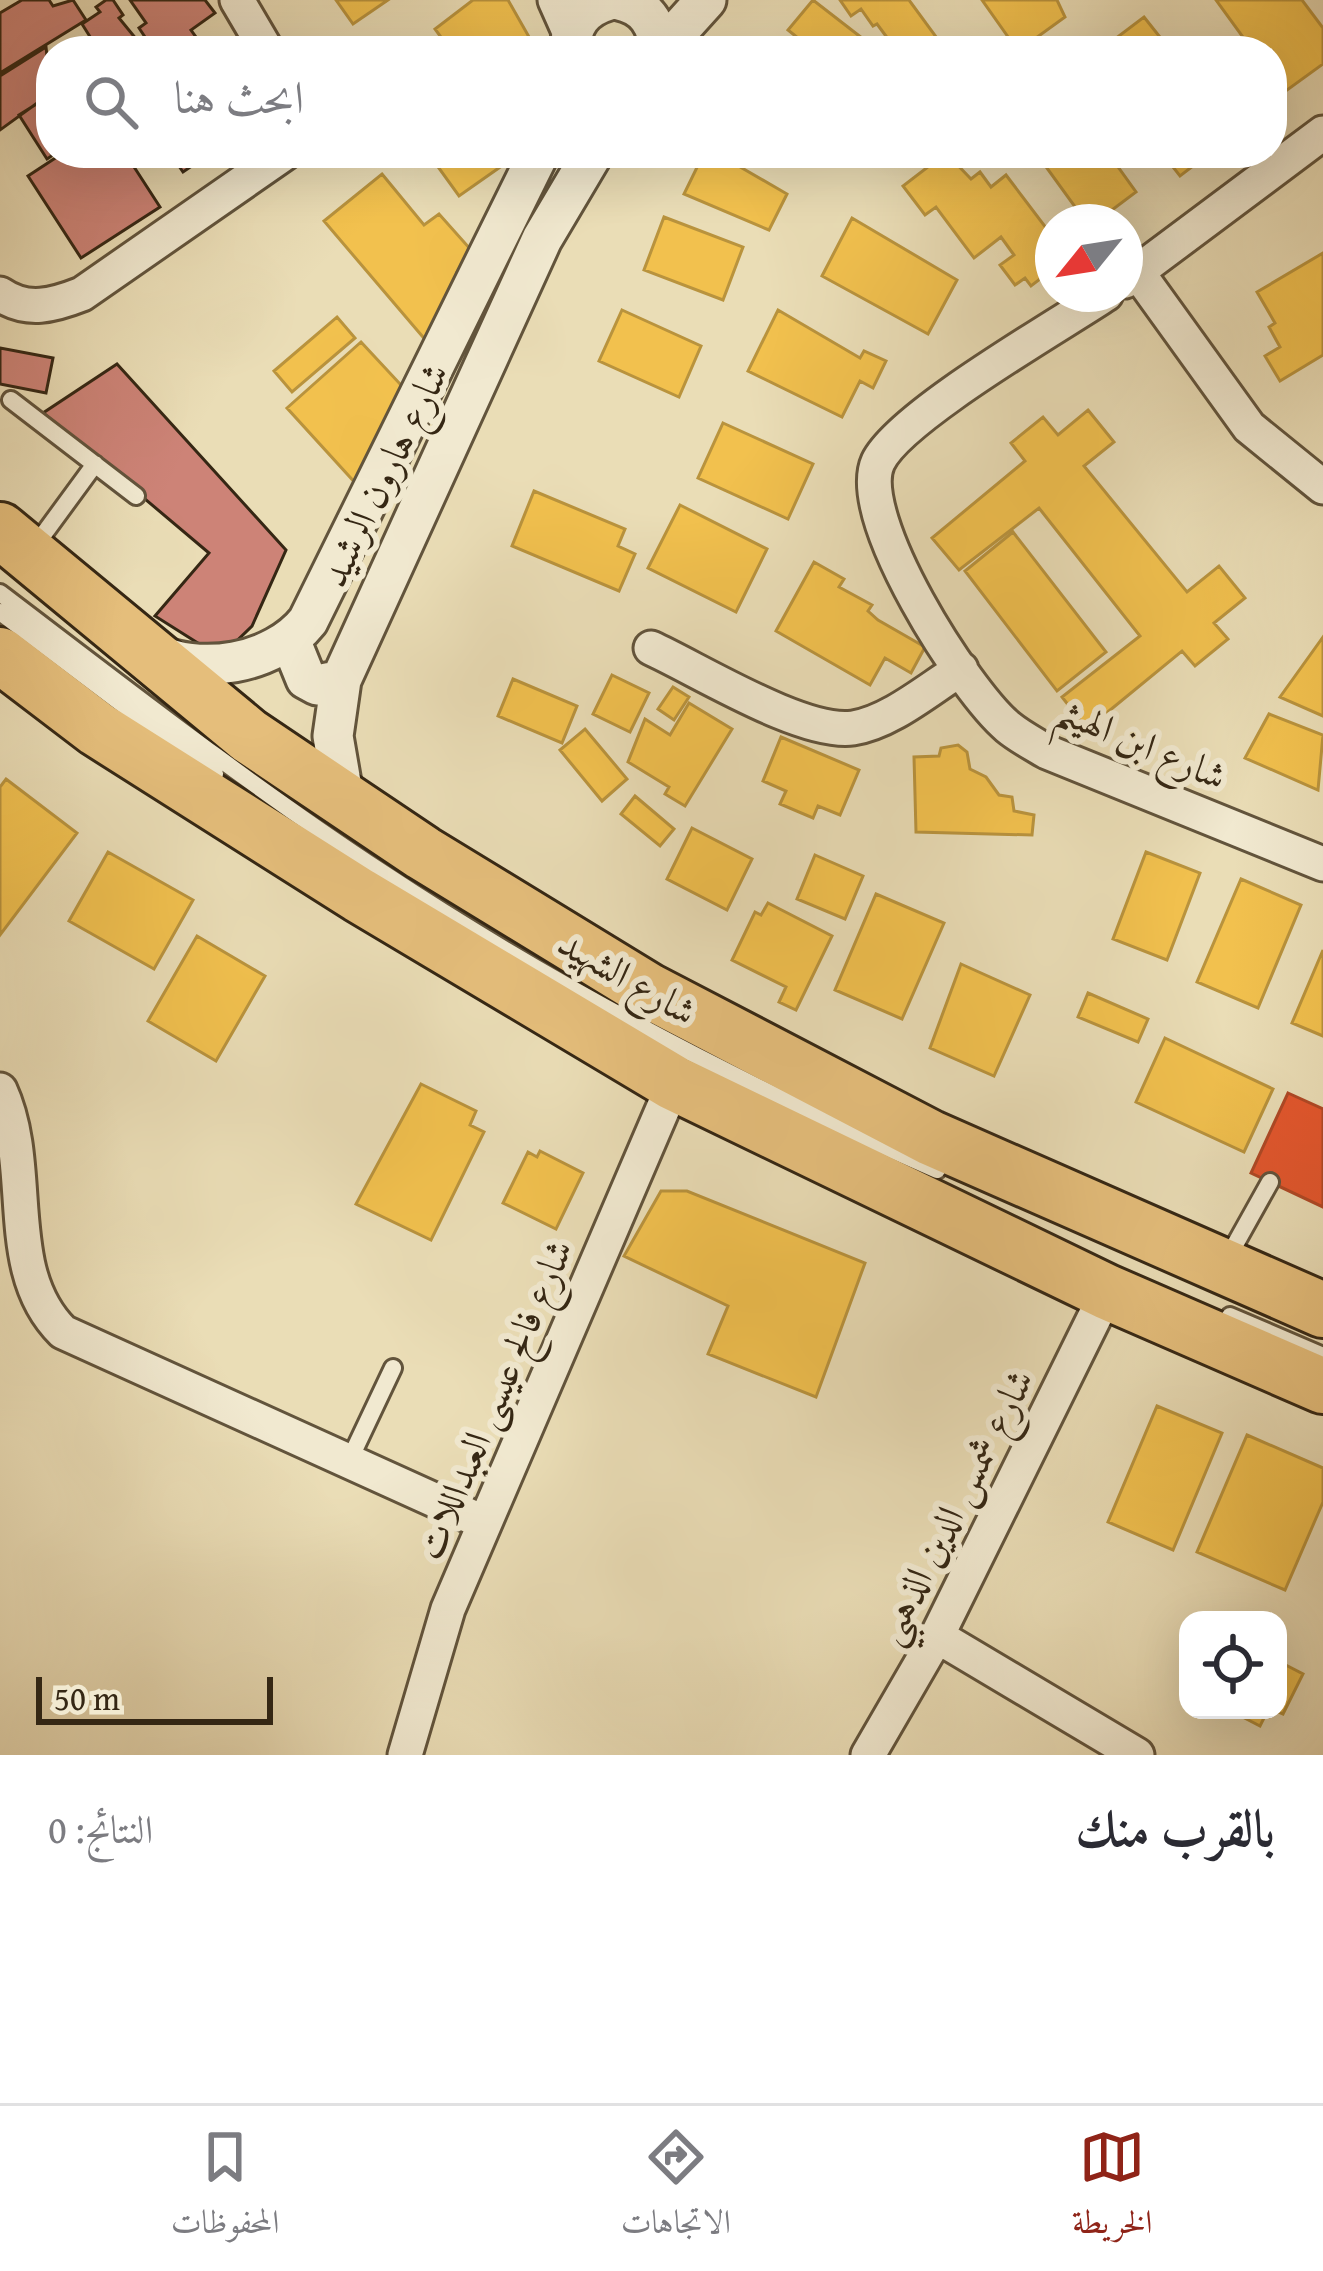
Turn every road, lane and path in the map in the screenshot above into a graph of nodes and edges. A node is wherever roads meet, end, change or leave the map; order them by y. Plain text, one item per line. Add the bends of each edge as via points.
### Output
1 (237, 0) edge
2 (706, 0) edge
3 (605, 8) edge
4 (258, 36) edge
5 (658, 36) edge
6 (674, 36) edge
7 (1323, 134) edge
8 (1287, 161) edge
9 (263, 168) edge
10 (532, 168) edge
11 (584, 168) edge
12 (1277, 168) edge
13 (1143, 268) edge
14 (1143, 292) edge
15 (0, 295) edge
16 (1079, 312) edge
17 (11, 400) dead end
18 (95, 464) junction
19 (1323, 488) edge
20 (136, 496) dead end
21 (10, 559) edge
22 (0, 612) edge
23 (291, 642) junction
24 (135, 643) junction
25 (652, 649) dead end
26 (0, 655) edge
27 (961, 669) junction
28 (341, 680) junction
29 (344, 800) junction
30 (1323, 864) edge
31 (674, 1083) junction
32 (0, 1090) edge
33 (1270, 1182) dead end
34 (1220, 1291) junction
35 (1107, 1292) junction
36 (1323, 1310) edge
37 (1323, 1338) edge
38 (1323, 1356) edge
39 (393, 1368) dead end
40 (1323, 1386) edge
41 (349, 1460) junction
42 (485, 1522) junction
43 (937, 1636) junction
44 (405, 1755) edge
45 (868, 1755) edge
46 (1137, 1755) edge

1 - 4 street
2 - 6 street
3 - 5 street
7 - 8 street
9 - 15 street via 82,294 46,307
10 - 23 street, شارع هارون الرشيد via 325,596
11 - 28 street, شارع هارون الرشيد via 542,239
12 - 13 street
14 - 19 street via 1249,427
16 - 27 street, شارع ابن الهيثم via 904,430 878,463 878,515
17 - 18 lane
18 - 20 lane
18 - 21 lane
21 - 22 lane via 379,871 703,1060 949,1184 722,1088 508,970 316,847
21 - 24 highway, شارع الشهيد
23 - 24 street via 239,661 159,656
23 - 28 street via 306,679
24 - 29 highway, شارع الشهيد
25 - 27 street via 791,713 852,728
26 - 31 highway, شارع الشهيد via 97,729 318,870
27 - 30 street, شارع ابن الهيثم via 1006,726 1047,752
28 - 29 street, شارع هارون الرشيد via 333,736
29 - 34 highway, شارع الشهيد via 723,1031
31 - 35 highway, شارع الشهيد
31 - 42 street, شارع فالح عيسى العبداللات
32 - 41 street via 18,1144 26,1276 46,1316 83,1343
33 - 34 lane
34 - 36 highway, شارع الشهيد
34 - 37 lane
34 - 38 lane
35 - 40 highway, شارع الشهيد
35 - 43 street, شارع شمس الدين الذهبي
39 - 41 lane
41 - 42 street
42 - 44 street, شارع فالح عيسى العبداللات via 448,1609
43 - 45 street, شارع شمس الدين الذهبي
43 - 46 street

